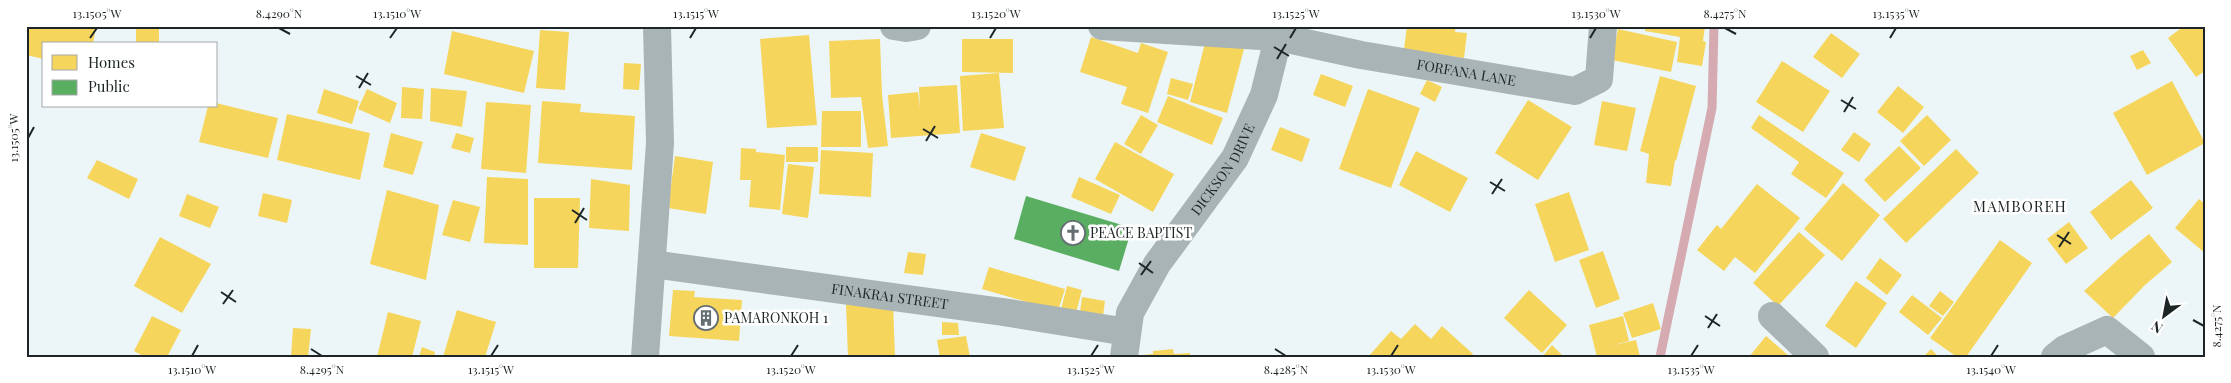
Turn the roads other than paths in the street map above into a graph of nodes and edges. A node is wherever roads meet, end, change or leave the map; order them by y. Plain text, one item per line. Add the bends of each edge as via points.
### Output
1 (651, 26) edge
2 (657, 26) edge
3 (678, 26) edge
4 (894, 26) edge
5 (917, 26) edge
6 (1102, 26) edge
7 (1603, 26) edge
8 (1280, 32) edge
9 (652, 264) junction
10 (1772, 316) dead end
11 (1126, 344) edge
12 (645, 357) edge
13 (1815, 357) edge
14 (2055, 357) edge
15 (2141, 357) edge

1 - 2 street
2 - 3 street
2 - 9 street via 660,143
4 - 5 street
6 - 8 street
7 - 8 street, FORFANA LANE via 1599,79 1574,91 1361,55
8 - 11 street, DICKSON DRIVE via 1264,95 1235,158 1157,264 1130,313
9 - 11 street, FINAKRA1 STREET via 1003,312
9 - 12 street
10 - 13 street
14 - 15 street via 2064,349 2107,330

